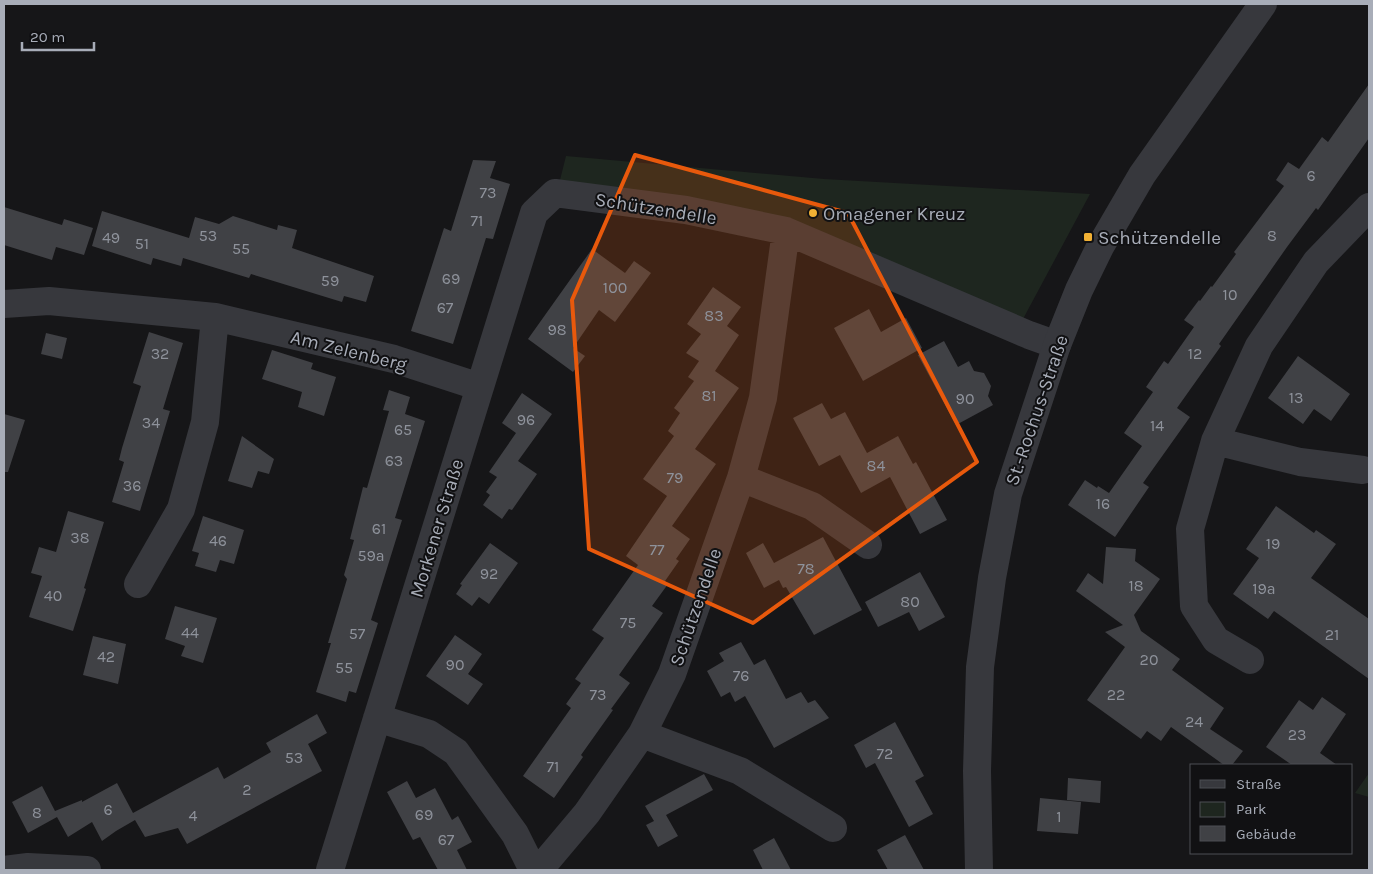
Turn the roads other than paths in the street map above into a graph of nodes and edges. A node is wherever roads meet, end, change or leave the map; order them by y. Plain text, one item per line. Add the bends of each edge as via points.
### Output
1 (1263, 4) edge
2 (555, 193) joint
3 (1369, 207) edge
4 (786, 231) junction
5 (4, 304) edge
6 (215, 317) junction
7 (1057, 345) junction
8 (480, 388) junction
9 (1215, 441) junction
10 (1363, 470) dead end
11 (741, 478) junction
12 (868, 546) dead end
13 (138, 584) dead end
14 (1250, 660) dead end
15 (377, 718) junction
16 (642, 734) junction
17 (833, 828) dead end
18 (4, 870) edge
19 (87, 870) edge
20 (330, 870) edge
21 (533, 870) edge
22 (539, 870) edge
23 (979, 870) edge

1 - 7 street, St.-Rochus-Straße via 1142,175 1100,247
2 - 4 street, Schützendelle via 686,210
2 - 8 street, Morkener Straße via 534,213
3 - 9 street via 1316,262 1259,346
4 - 7 street, Schützendelle
4 - 11 street, Schützendelle via 763,398
5 - 6 street, Am Zelenberg via 49,301
6 - 8 street, Am Zelenberg via 394,359
6 - 13 street via 205,422 181,510
7 - 23 street, St.-Rochus-Straße via 1008,494 992,578 980,667
8 - 15 street, Morkener Straße
9 - 10 street via 1300,462
9 - 14 street via 1190,529 1194,606 1216,640
11 - 12 street via 812,506
11 - 16 street, Schützendelle via 672,674
15 - 20 street, Morkener Straße
15 - 21 street via 429,734 456,752 515,834
16 - 17 street via 740,770
16 - 22 street, Schützendelle via 588,813
18 - 19 street via 28,867

